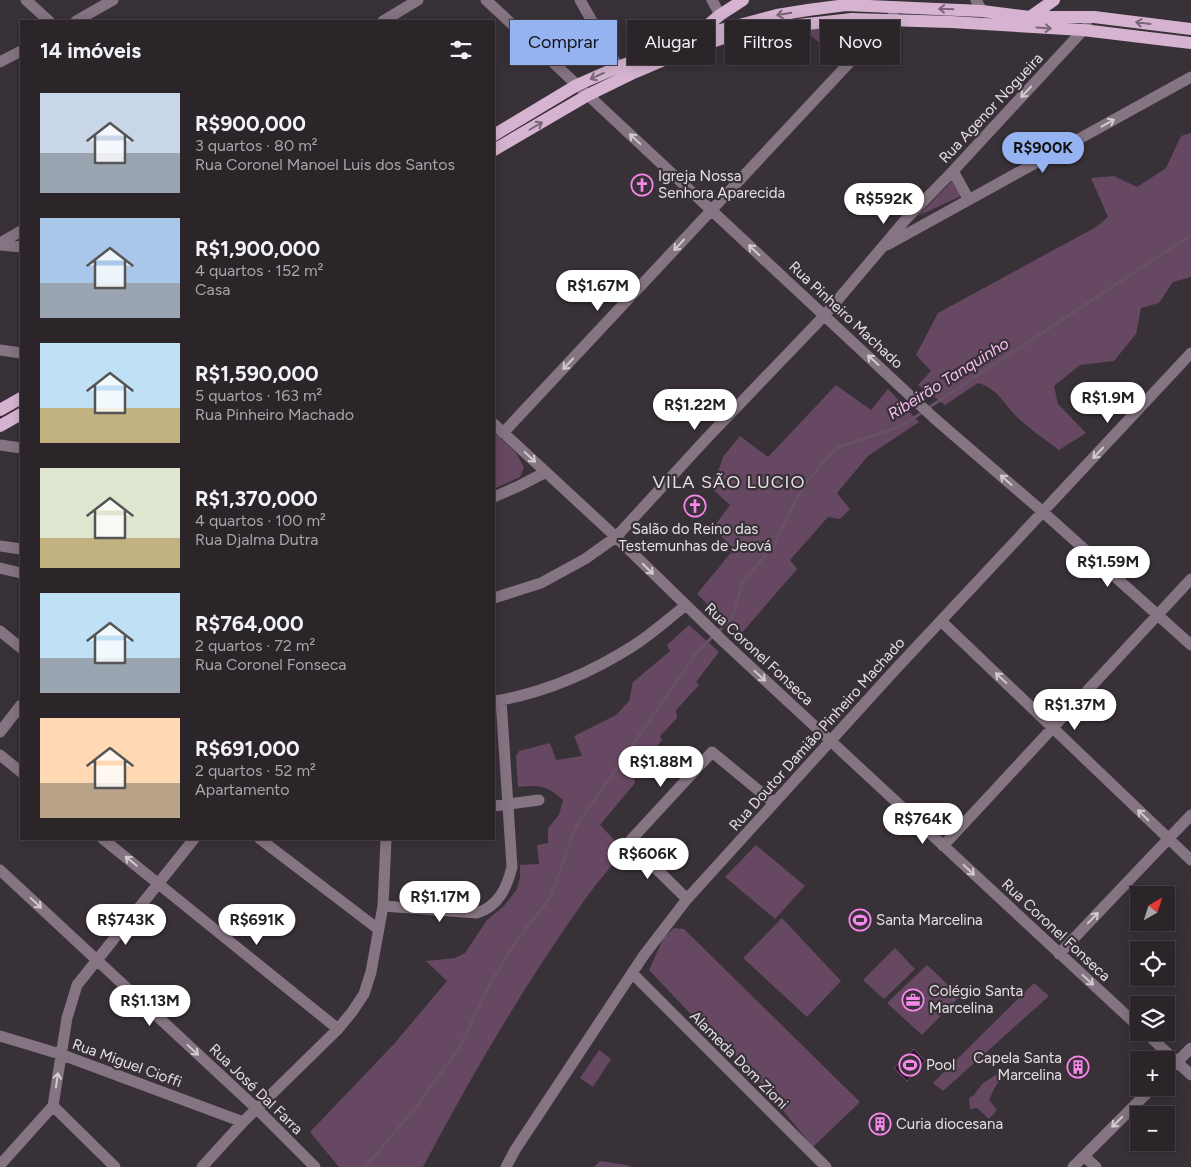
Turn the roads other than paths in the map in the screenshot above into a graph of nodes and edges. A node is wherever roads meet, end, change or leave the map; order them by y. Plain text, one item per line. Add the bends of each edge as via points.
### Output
1 (26, 0) edge
2 (113, 0) edge
3 (418, 0) edge
4 (486, 0) edge
5 (580, 0) edge
6 (712, 0) edge
7 (743, 0) edge
8 (1054, 0) edge
9 (844, 3) edge
10 (979, 5) edge
11 (901, 7) junction
12 (720, 15) junction
13 (1030, 17) junction
14 (1094, 17) junction
15 (852, 18) junction
16 (47, 20) edge
17 (78, 20) edge
18 (385, 20) edge
19 (714, 20) edge
20 (890, 20) joint
21 (900, 20) edge
22 (1018, 26) junction
23 (1191, 29) edge
24 (1083, 30) junction
25 (715, 32) edge
26 (1191, 44) edge
27 (20, 52) edge
28 (0, 62) edge
29 (627, 63) edge
30 (848, 65) edge
31 (618, 66) junction
32 (1191, 77) edge
33 (577, 85) junction
34 (588, 96) junction
35 (495, 135) edge
36 (495, 149) edge
37 (953, 171) junction
38 (970, 200) junction
39 (712, 209) junction
40 (907, 218) junction
41 (925, 225) junction
42 (20, 231) edge
43 (0, 244) edge
44 (20, 248) edge
45 (881, 249) junction
46 (824, 316) junction
47 (0, 350) edge
48 (20, 353) edge
49 (1191, 353) edge
50 (20, 399) edge
51 (0, 410) edge
52 (20, 415) edge
53 (495, 425) edge
54 (0, 426) edge
55 (503, 433) junction
56 (0, 445) edge
57 (20, 448) edge
58 (546, 472) junction
59 (495, 497) edge
60 (1044, 512) junction
61 (616, 537) junction
62 (0, 546) edge
63 (20, 549) edge
64 (0, 568) edge
65 (20, 573) edge
66 (1191, 579) edge
67 (495, 598) edge
68 (685, 606) junction
69 (1157, 616) junction
70 (941, 621) junction
71 (0, 631) edge
72 (1191, 645) edge
73 (20, 647) edge
74 (497, 701) edge
75 (20, 707) edge
76 (1053, 728) junction
77 (0, 732) edge
78 (830, 740) junction
79 (0, 755) edge
80 (20, 771) edge
81 (540, 800) dead end
82 (774, 803) junction
83 (508, 804) junction
84 (495, 806) edge
85 (1191, 815) edge
86 (1168, 839) junction
87 (105, 840) edge
88 (193, 840) edge
89 (261, 840) edge
90 (386, 840) edge
91 (943, 846) junction
92 (1191, 860) edge
93 (0, 870) edge
94 (159, 884) junction
95 (687, 899) junction
96 (383, 906) junction
97 (378, 929) junction
98 (1059, 954) junction
99 (98, 960) junction
100 (632, 973) junction
101 (1130, 1019) edge
102 (338, 1029) junction
103 (0, 1036) edge
104 (1155, 1041) edge
105 (1191, 1048) edge
106 (60, 1054) junction
107 (1177, 1062) junction
108 (1191, 1075) edge
109 (1144, 1096) edge
110 (53, 1106) junction
111 (257, 1109) junction
112 (242, 1122) junction
113 (1084, 1156) junction
114 (310, 1165) edge
115 (0, 1166) edge
116 (115, 1167) edge
117 (202, 1167) edge
118 (506, 1167) edge
119 (826, 1167) edge
120 (1074, 1167) edge
121 (1096, 1167) edge

1 - 16 street
2 - 17 street
3 - 18 street
4 - 33 street, Rua Pinheiro Machado
5 - 31 street
6 - 12 street
7 - 12 main road
8 - 13 main road
9 - 11 main road
9 - 15 street
9 -> 25 main road via 777,15
10 -> 11 main road
10 - 13 main road
11 - 20 street
12 - 19 main road
13 - 14 main road
13 - 22 main road
23 -> 14 main road
14 - 24 street, Rua Agenor Nogueira
15 - 20 main road
15 - 34 main road via 730,36 690,49
21 - 22 main road
22 -> 24 main road
24 - 26 main road
24 -> 37 street, Rua Agenor Nogueira
27 - 28 street
29 - 31 main road
30 - 39 street
31 -> 33 main road
38 -> 32 street
33 - 34 street, Rua Pinheiro Machado
33 - 35 main road
36 -> 34 main road
39 -> 34 street, Rua Pinheiro Machado
37 - 38 street
37 - 40 street, Rua Agenor Nogueira
38 - 41 street
46 -> 39 street, Rua Pinheiro Machado
39 -> 55 street
40 - 41 street
40 - 45 street, Rua Agenor Nogueira
41 - 45 street
42 - 43 street
43 - 44 street
45 - 46 street, Rua Agenor Nogueira
60 -> 46 street, Rua Pinheiro Machado via 934,418
46 - 61 street, Rua Agenor Nogueira
47 - 48 street
49 -> 60 street, Rua Doutor Damião Pinheiro Machado
50 - 51 main road
52 - 54 main road
53 - 55 street, Rua Coronel Fonseca
55 -> 58 street, Rua Coronel Fonseca
56 - 57 street
58 - 59 street
58 - 61 street, Rua Coronel Fonseca
60 - 69 street, Rua Pinheiro Machado
60 - 70 street, Rua Doutor Damião Pinheiro Machado
61 - 67 street, Rua Agenor Nogueira via 585,559 540,583
61 -> 68 street, Rua Coronel Fonseca
62 - 63 street
64 - 65 street
66 - 69 street
68 - 74 street via 634,646 586,673
68 -> 78 street, Rua Coronel Fonseca
69 - 72 street, Rua Pinheiro Machado
69 - 76 street
76 -> 70 street
70 - 78 street, Rua Doutor Damião Pinheiro Machado
71 - 73 street
74 - 83 street
75 - 77 street
86 -> 76 street
76 - 91 street
78 - 82 street, Rua Doutor Damião Pinheiro Machado
78 - 91 street, Rua Coronel Fonseca
79 - 80 street
81 - 83 street
82 - 95 street, Rua Doutor Damião Pinheiro Machado
82 - 95 street via 712,752 629,842
83 - 84 street
83 - 96 street via 512,866 504,891 490,908 477,913
85 - 86 street
86 - 92 street
98 -> 86 street
94 -> 87 street
88 - 94 street
89 - 97 street
90 - 96 street
91 -> 98 street, Rua Coronel Fonseca
93 -> 99 street, Rua José Dal Farra
94 - 99 street
94 - 102 street
95 - 100 street, Rua Doutor Damião Pinheiro Machado
96 - 97 street
97 - 102 street via 364,994
98 -> 101 street, Rua Coronel Fonseca
99 - 106 street via 76,986
99 -> 111 street, Rua José Dal Farra
100 - 118 street, Rua Doutor Damião Pinheiro Machado
100 - 119 street, Alameda Dom Zioni
102 - 111 street
103 - 106 street, Rua Miguel Cioffi
104 - 107 street
105 - 107 street
110 -> 106 street
106 - 112 street, Rua Miguel Cioffi
107 - 108 street
109 -> 113 street
110 - 115 street
110 - 116 street
111 - 112 street
111 - 114 street, Rua José Dal Farra
112 - 117 street
113 - 120 street
113 - 121 street

